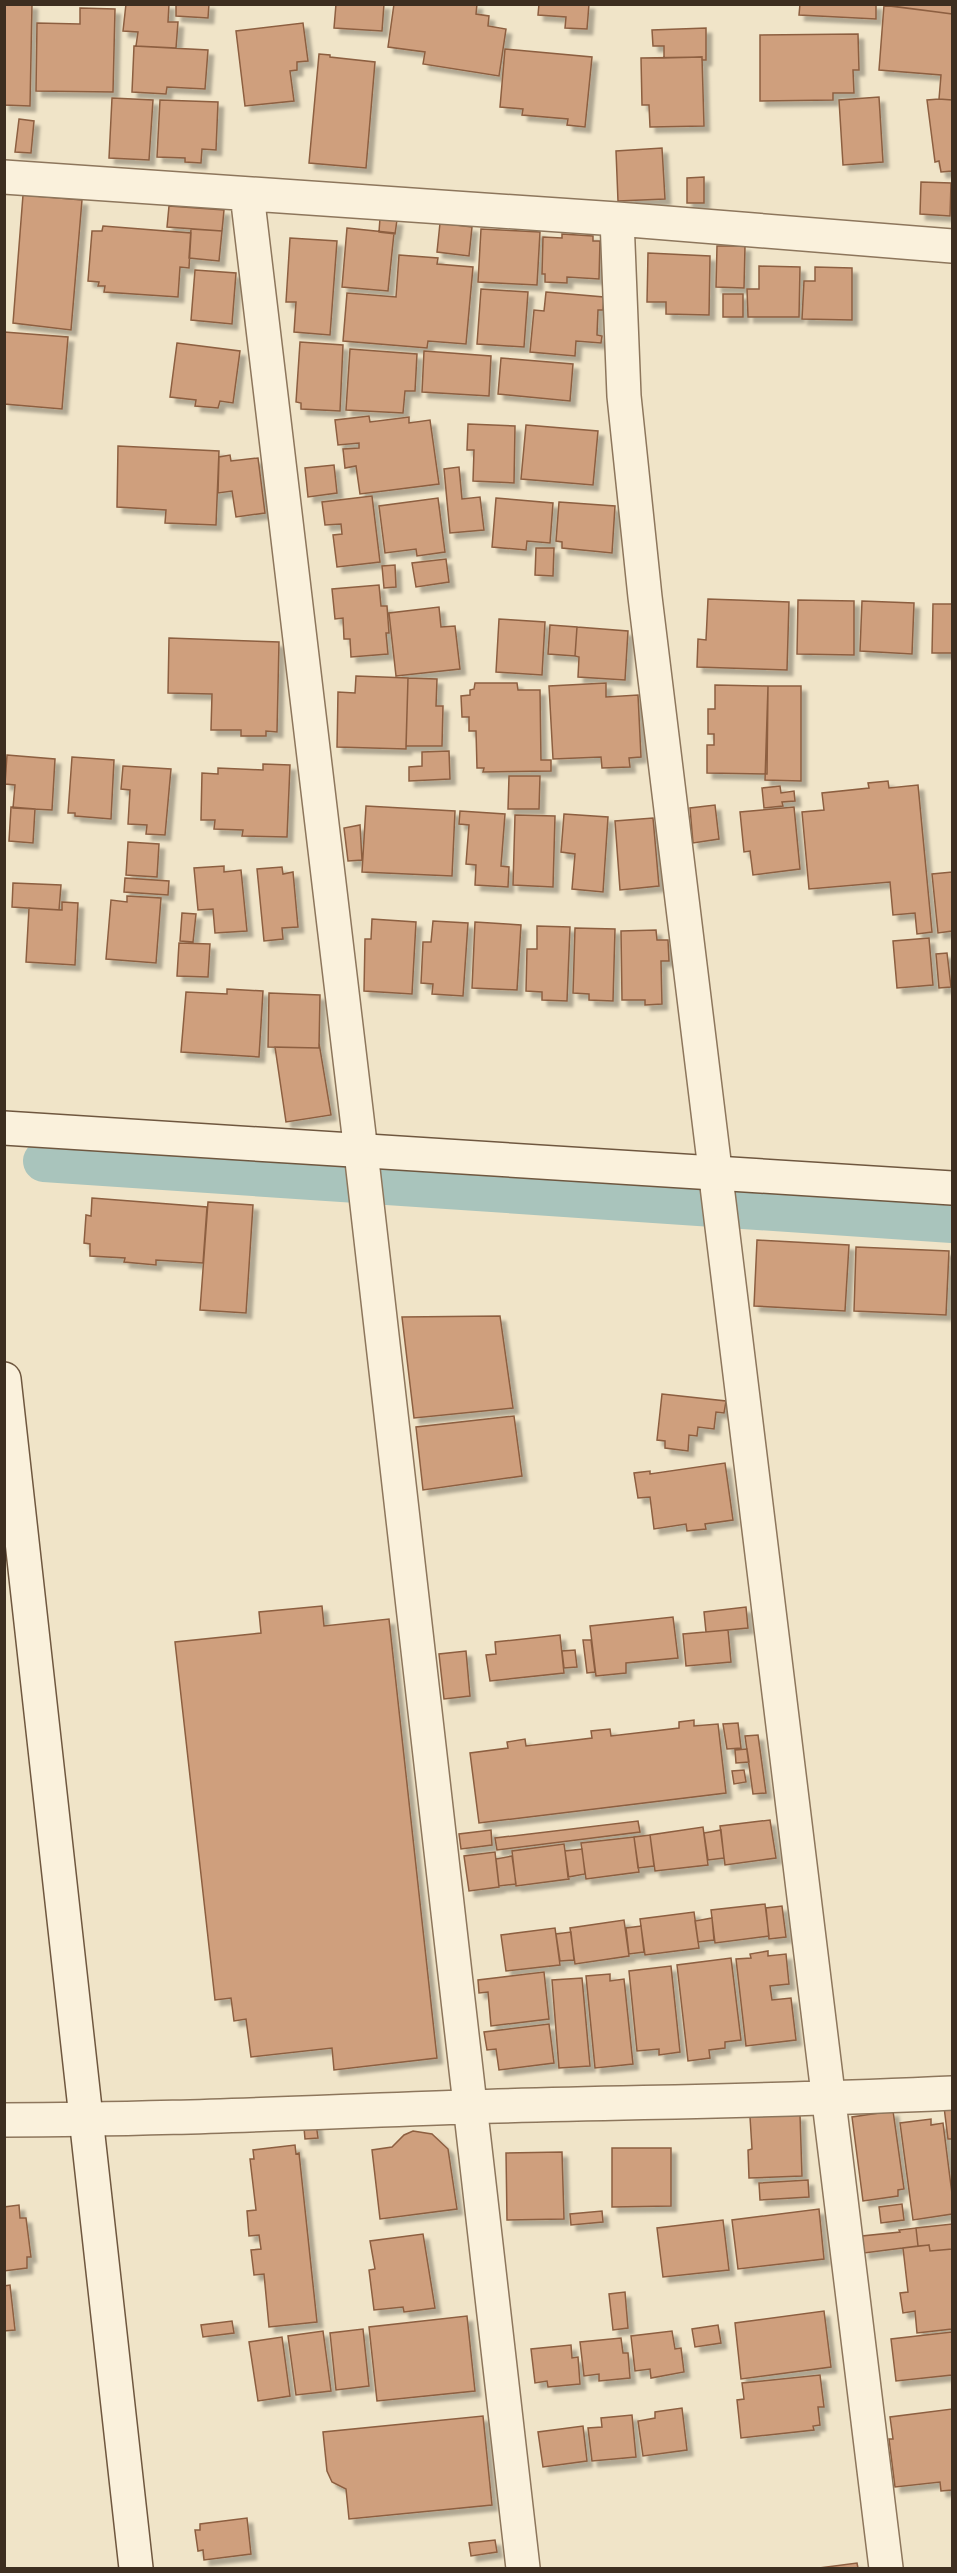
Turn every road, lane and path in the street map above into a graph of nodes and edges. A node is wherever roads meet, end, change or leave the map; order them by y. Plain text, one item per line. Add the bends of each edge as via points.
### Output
1 (4, 177) edge
2 (247, 194) junction
3 (617, 219) junction
4 (952, 246) edge
5 (4, 1128) edge
6 (361, 1152) junction
7 (713, 1171) junction
8 (952, 1188) edge
9 (4, 1379) edge
10 (952, 2093) edge
11 (828, 2099) junction
12 (469, 2107) junction
13 (4, 2120) edge
14 (86, 2120) junction
15 (136, 2568) edge
16 (523, 2568) edge
17 (886, 2568) edge

1 - 2 street
2 - 3 street
2 - 6 street
3 - 4 street
3 - 7 street via 624,396
5 - 6 street
6 - 7 street
6 - 12 street
7 - 8 street
7 - 11 street
9 - 14 street
10 - 11 street
11 - 12 street
11 - 17 street
12 - 14 street
12 - 16 street
13 - 14 street
14 - 15 street

